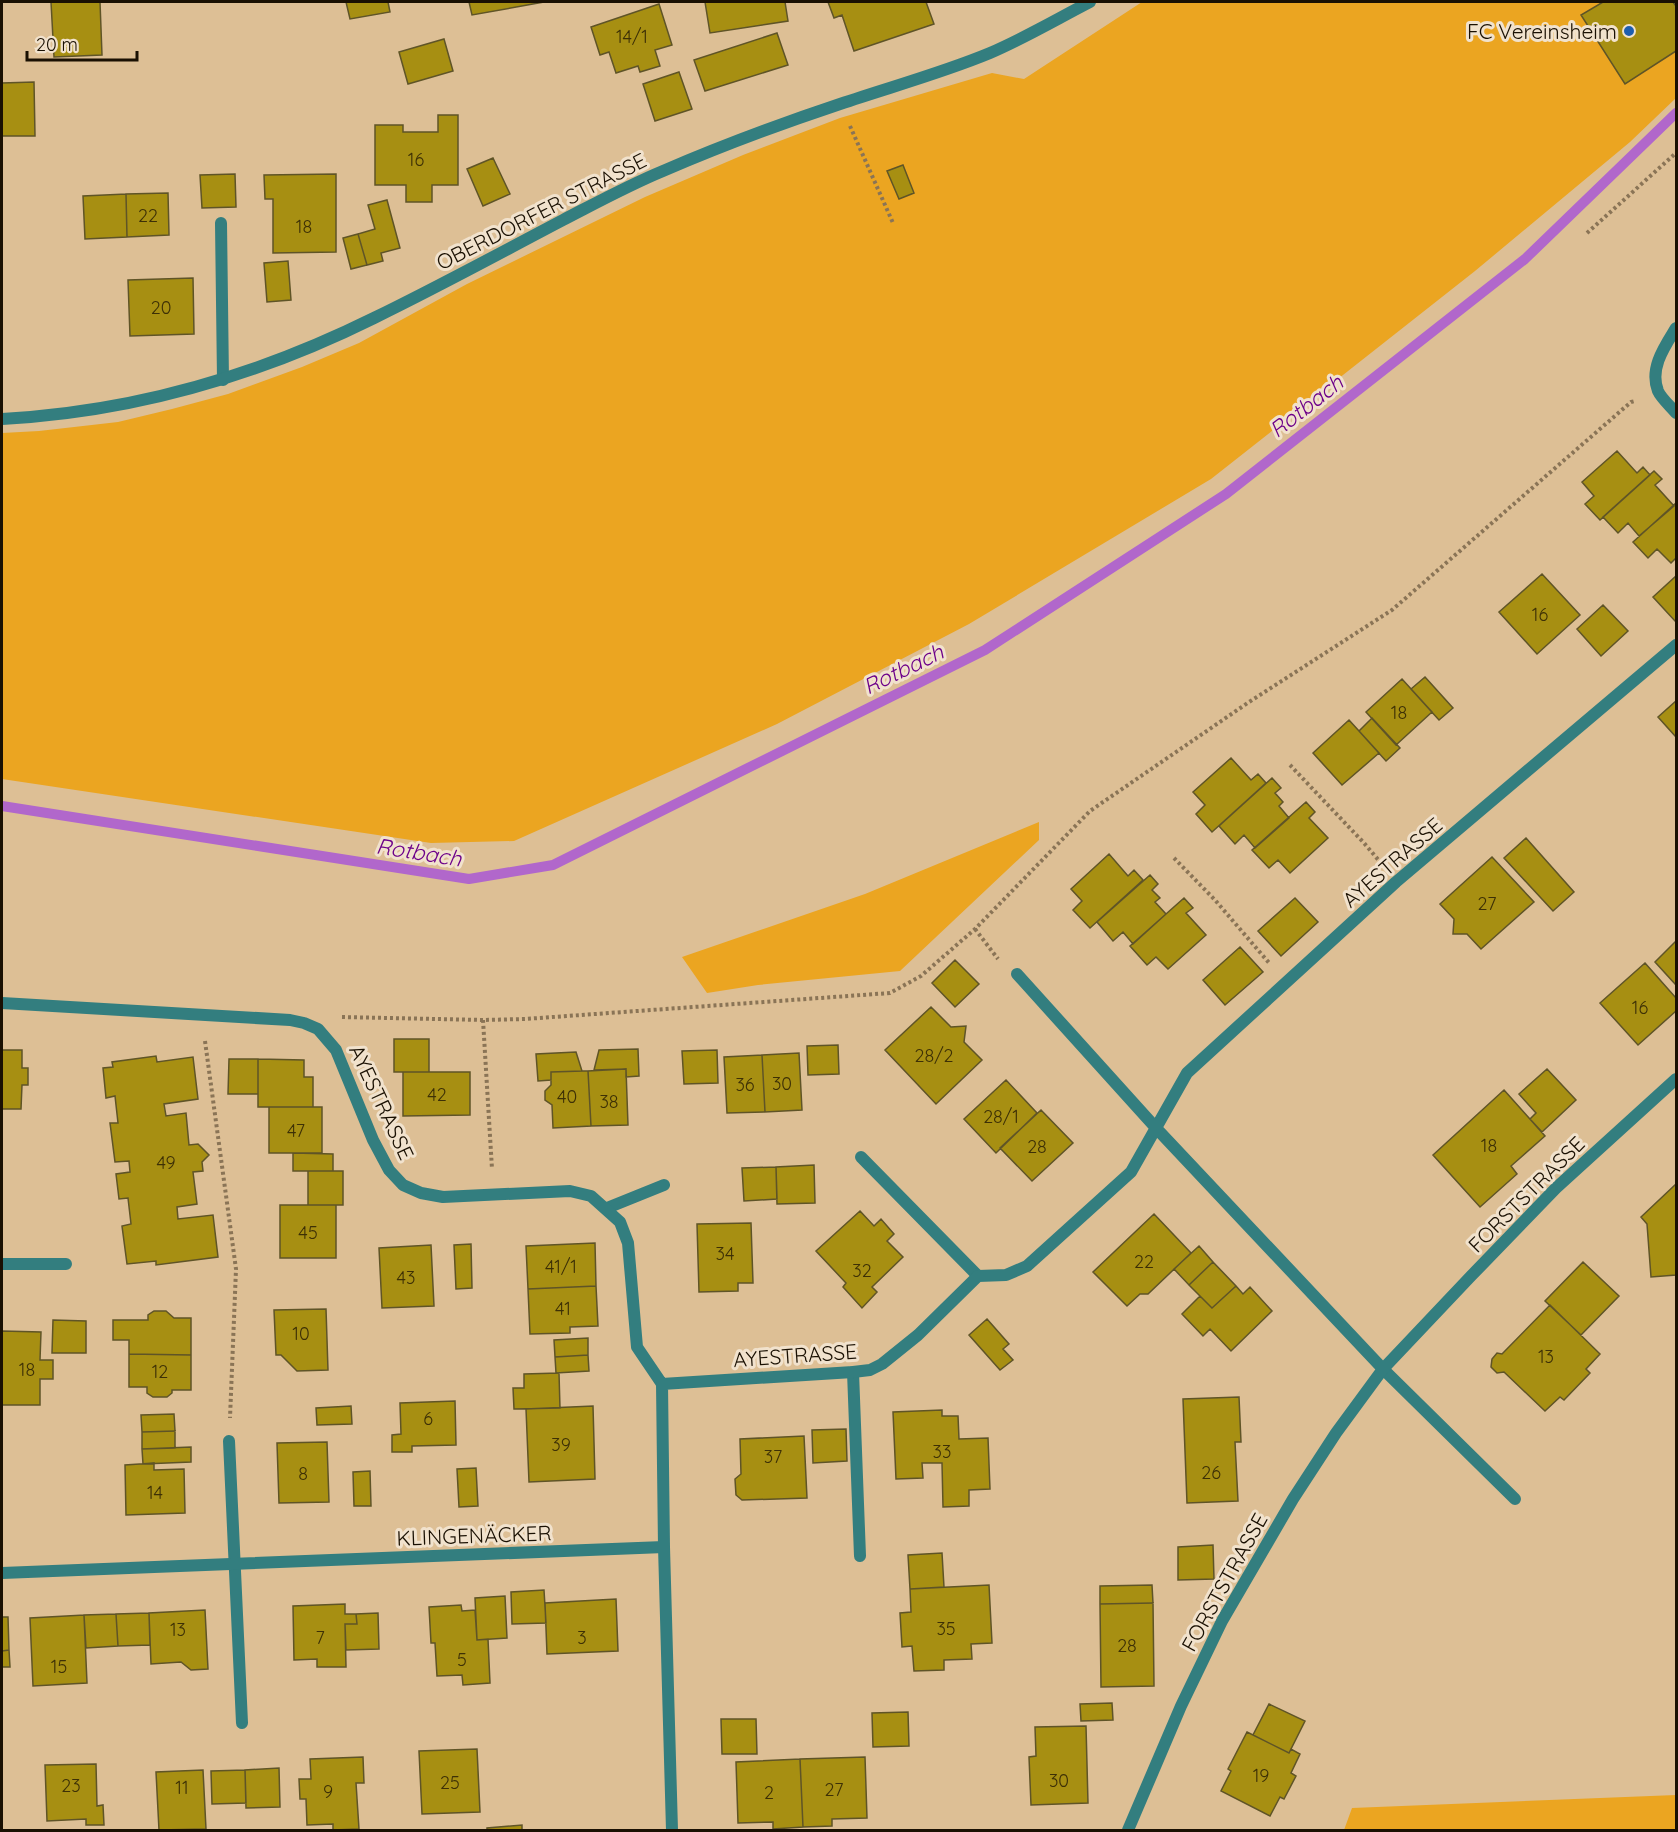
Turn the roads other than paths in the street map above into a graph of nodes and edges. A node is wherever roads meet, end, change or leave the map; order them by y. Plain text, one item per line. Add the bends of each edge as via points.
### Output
1 (1090, 2) edge
2 (221, 223) dead end
3 (1677, 328) edge
4 (223, 380) junction
5 (1677, 413) edge
6 (2, 419) edge
7 (1677, 645) edge
8 (1017, 974) dead end
9 (2, 1003) edge
10 (1677, 1079) edge
11 (1156, 1128) junction
12 (861, 1157) dead end
13 (664, 1185) dead end
14 (606, 1208) junction
15 (2, 1264) edge
16 (66, 1264) dead end
17 (978, 1276) junction
18 (1383, 1369) junction
19 (853, 1372) junction
20 (662, 1384) junction
21 (229, 1441) road end
22 (1515, 1500) dead end
23 (664, 1547) junction
24 (860, 1556) dead end
25 (233, 1564) junction
26 (2, 1573) edge
27 (242, 1723) dead end
28 (672, 1830) edge
29 (1128, 1830) edge

1 - 4 street, OBERDORFER STRASSE via 990,53 840,104 661,172 373,319
2 - 4 street
3 - 5 street via 1660,356 1656,374 1658,392
4 - 6 street, OBERDORFER STRASSE via 113,406
7 - 11 street, AYESTRASSE via 1396,882 1187,1073
8 - 11 street
9 - 14 street, AYESTRASSE via 304,1023 318,1029 336,1050 373,1140 389,1170 403,1185 443,1197 570,1191 591,1196
10 - 18 street, FORSTSTRASSE via 1557,1188
11 - 17 street, AYESTRASSE via 1131,1172 1027,1266 1006,1275
11 - 18 street
12 - 17 street
13 - 14 street
14 - 20 street, AYESTRASSE via 620,1222 628,1243 637,1347
15 - 16 street
17 - 19 street, AYESTRASSE via 882,1364
18 - 22 street
18 - 29 street, FORSTSTRASSE via 1293,1499 1222,1621
19 - 20 street, AYESTRASSE
19 - 24 street
20 - 23 street
21 - 25 street
23 - 25 street, KLINGENÄCKER
23 - 28 street
25 - 26 street, KLINGENÄCKER
25 - 27 street

